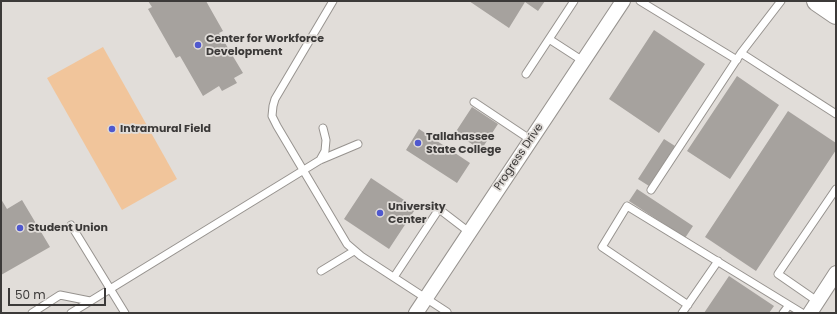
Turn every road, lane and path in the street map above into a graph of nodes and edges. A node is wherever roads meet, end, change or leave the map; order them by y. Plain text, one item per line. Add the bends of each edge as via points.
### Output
1 (333, 1) edge
2 (574, 1) edge
3 (623, 1) edge
4 (640, 1) edge
5 (781, 1) edge
6 (816, 1) edge
7 (836, 14) edge
8 (549, 39) junction
9 (741, 53) junction
10 (737, 60) junction
11 (583, 61) junction
12 (526, 74) dead end
13 (474, 102) dead end
14 (836, 114) edge
15 (323, 128) dead end
16 (531, 140) junction
17 (358, 144) dead end
18 (320, 160) junction
19 (303, 170) junction
20 (836, 189) edge
21 (651, 190) dead end
22 (71, 225) dead end
23 (470, 232) junction
24 (354, 251) junction
25 (718, 261) junction
26 (321, 271) dead end
27 (836, 273) edge
28 (394, 277) junction
29 (110, 289) junction
30 (426, 298) junction
31 (90, 301) junction
32 (688, 305) junction
33 (789, 305) junction
34 (814, 307) edge
35 (447, 312) edge
36 (32, 313) edge
37 (70, 313) edge
38 (125, 313) edge
39 (416, 313) edge
40 (682, 313) edge
41 (783, 313) edge
42 (802, 313) edge

1 - 19 lane via 273,106 272,116
2 - 8 lane
3 - 11 street, Progress Drive
4 - 10 lane
5 - 9 lane
6 - 7 main road
8 - 11 lane
8 - 12 lane
9 - 10 lane
9 - 14 lane
10 - 21 lane
11 - 16 street, Progress Drive
13 - 16 lane
15 - 18 lane via 326,140
16 - 23 street, Progress Drive
17 - 18 lane
18 - 19 lane
19 - 24 lane via 347,244
19 - 29 lane
20 - 34 lane via 778,274
22 - 29 lane
23 - 28 lane via 439,209
23 - 30 street, Progress Drive
24 - 26 lane
24 - 28 lane
25 - 32 lane
25 - 32 lane via 627,206 602,247
25 - 33 lane
27 - 34 street
28 - 30 lane
29 - 31 lane
29 - 38 lane
30 - 35 lane
30 - 39 street, Progress Drive
31 - 36 lane via 60,295
31 - 37 lane
32 - 40 lane
33 - 41 lane
33 - 42 lane

